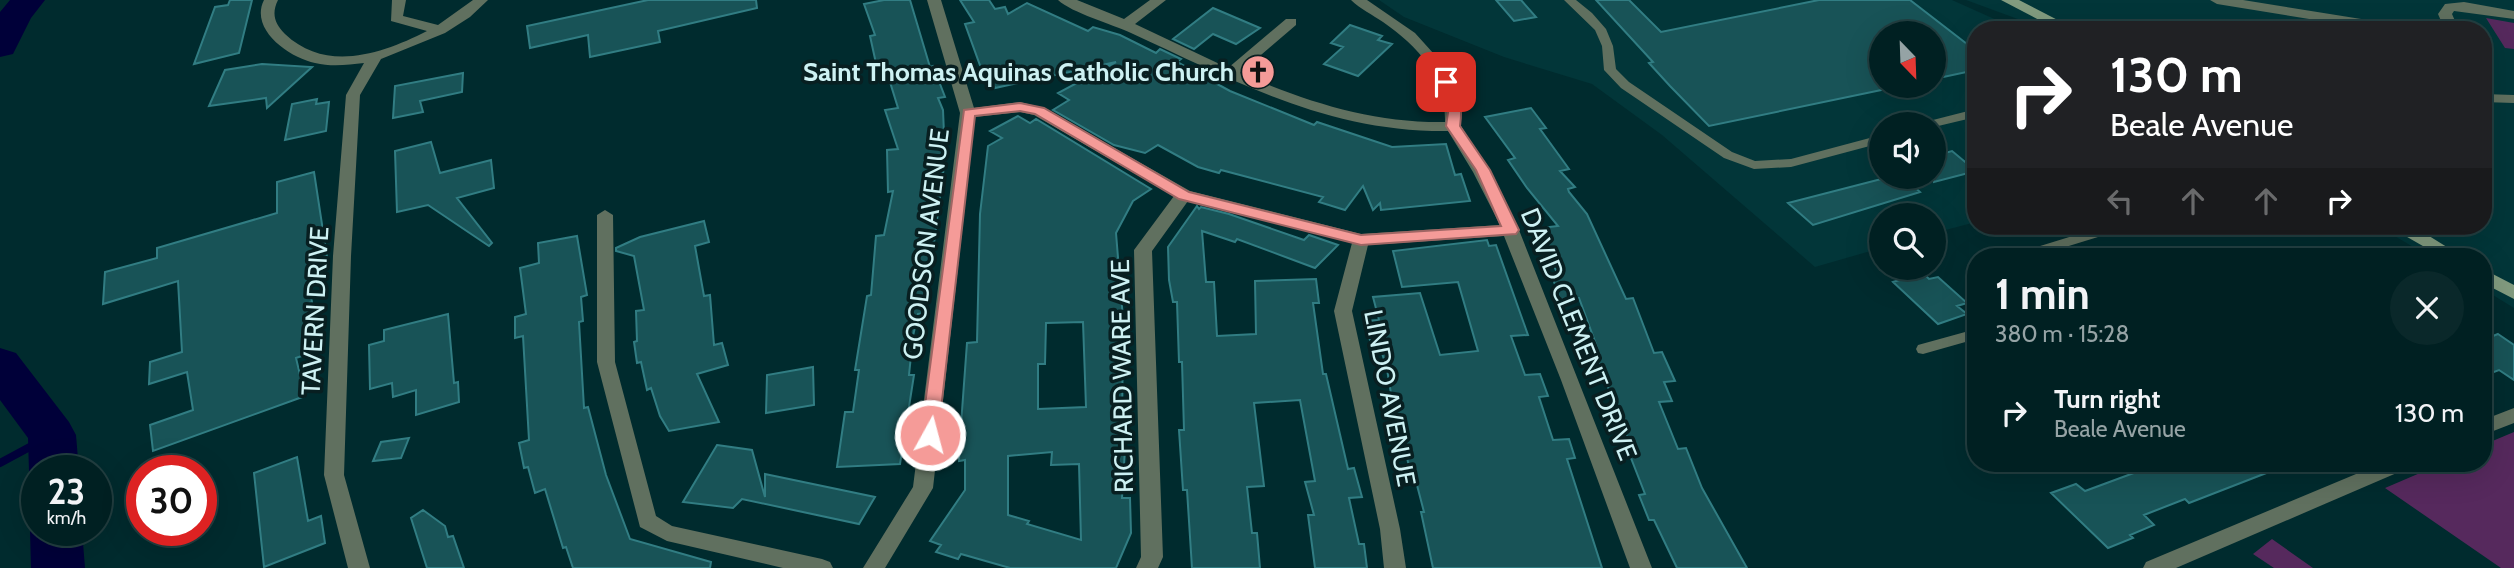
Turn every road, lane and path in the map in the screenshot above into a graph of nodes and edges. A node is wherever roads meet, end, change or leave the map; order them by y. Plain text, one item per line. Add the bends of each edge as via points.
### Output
1 (271, 0) edge
2 (399, 0) edge
3 (481, 0) edge
4 (934, 0) edge
5 (1065, 0) edge
6 (1159, 0) edge
7 (1358, 0) edge
8 (1569, 0) edge
9 (2008, 0) edge
10 (2217, 0) edge
11 (2514, 15) edge
12 (2051, 21) edge
13 (2349, 21) edge
14 (2448, 21) edge
15 (1291, 22) dead end
16 (1126, 24) junction
17 (440, 30) junction
18 (374, 58) junction
19 (1232, 72) junction
20 (2492, 98) edge
21 (2514, 99) edge
22 (968, 113) junction
23 (1967, 115) edge
24 (1946, 121) edge
25 (1453, 126) junction
26 (1869, 142) edge
27 (1184, 195) junction
28 (605, 215) dead end
29 (1511, 230) junction
30 (2090, 235) edge
31 (2416, 235) edge
32 (1361, 240) junction
33 (2048, 248) edge
34 (2439, 248) edge
35 (2492, 280) edge
36 (2514, 293) edge
37 (1967, 337) edge
38 (1923, 349) dead end
39 (2514, 415) edge
40 (2492, 424) edge
41 (2380, 472) edge
42 (359, 568) edge
43 (822, 568) edge
44 (874, 568) edge
45 (1147, 568) edge
46 (1395, 568) edge
47 (1641, 568) edge
48 (2154, 568) edge

1 - 18 street via 267,17 273,30 297,53 321,59
2 - 17 street via 396,18
3 - 17 street
4 - 22 street, GOODSON AVENUE
5 - 16 street
6 - 16 street
7 - 25 street via 1427,49 1456,106
8 - 26 lane via 1591,16 1610,44 1610,70 1625,85 1728,155 1754,164 1791,163
9 - 12 street
10 - 13 street
11 - 14 street via 2450,7 2445,14
15 - 19 street
16 - 19 street
17 - 18 street
18 - 42 street, TAVERN DRIVE via 354,95 342,256 334,475
19 - 25 street via 1301,103 1385,125
20 - 21 lane
22 - 27 street via 1020,107 1039,111
22 - 44 street, GOODSON AVENUE via 923,488
23 - 24 lane
25 - 29 street, DAVID CLEMENT DRIVE via 1483,170
27 - 32 street
27 - 45 street, RICHARD WARE AVE via 1143,250 1152,557
28 - 43 street via 606,362 647,521 667,533
29 - 32 street
29 - 47 street, DAVID CLEMENT DRIVE
30 - 33 lane
31 - 34 street
32 - 46 street, LINDO AVENUE via 1343,311
35 - 36 street
37 - 38 lane
39 - 40 street
41 - 48 street

